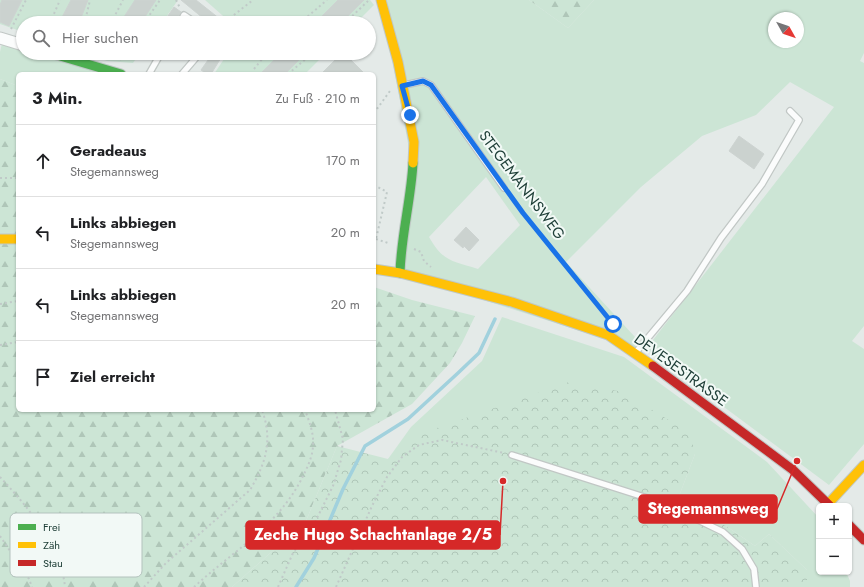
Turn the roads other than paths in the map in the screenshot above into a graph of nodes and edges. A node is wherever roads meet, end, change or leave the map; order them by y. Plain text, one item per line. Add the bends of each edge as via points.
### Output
1 (380, 0) edge
2 (3, 39) edge
3 (16, 43) edge
4 (74, 60) edge
5 (157, 60) edge
6 (194, 60) edge
7 (114, 72) edge
8 (150, 72) edge
9 (184, 72) edge
10 (402, 86) junction
11 (790, 111) dead end
12 (504, 188) road end
13 (0, 239) edge
14 (16, 239) edge
15 (376, 269) edge
16 (400, 273) junction
17 (636, 353) junction
18 (512, 455) road end
19 (864, 464) edge
20 (827, 503) edge
21 (831, 503) edge
22 (852, 528) edge
23 (864, 540) edge
24 (756, 587) edge

1 - 10 street via 398,62
2 - 3 street
4 - 7 street
5 - 8 lane
6 - 9 lane
10 - 12 lane, STEGEMANNSWEG via 423,81 431,85
10 - 16 street via 414,142 411,192 401,247
11 - 17 lane via 799,120 762,184 721,238 687,291
13 - 14 street
15 - 16 street, DEVESESTRASSE
16 - 17 street, DEVESESTRASSE via 512,302 575,323 608,335
17 - 20 street, DEVESESTRASSE via 793,470
18 - 24 lane via 663,503 723,532 742,549 754,569
19 - 21 street
22 - 23 street

